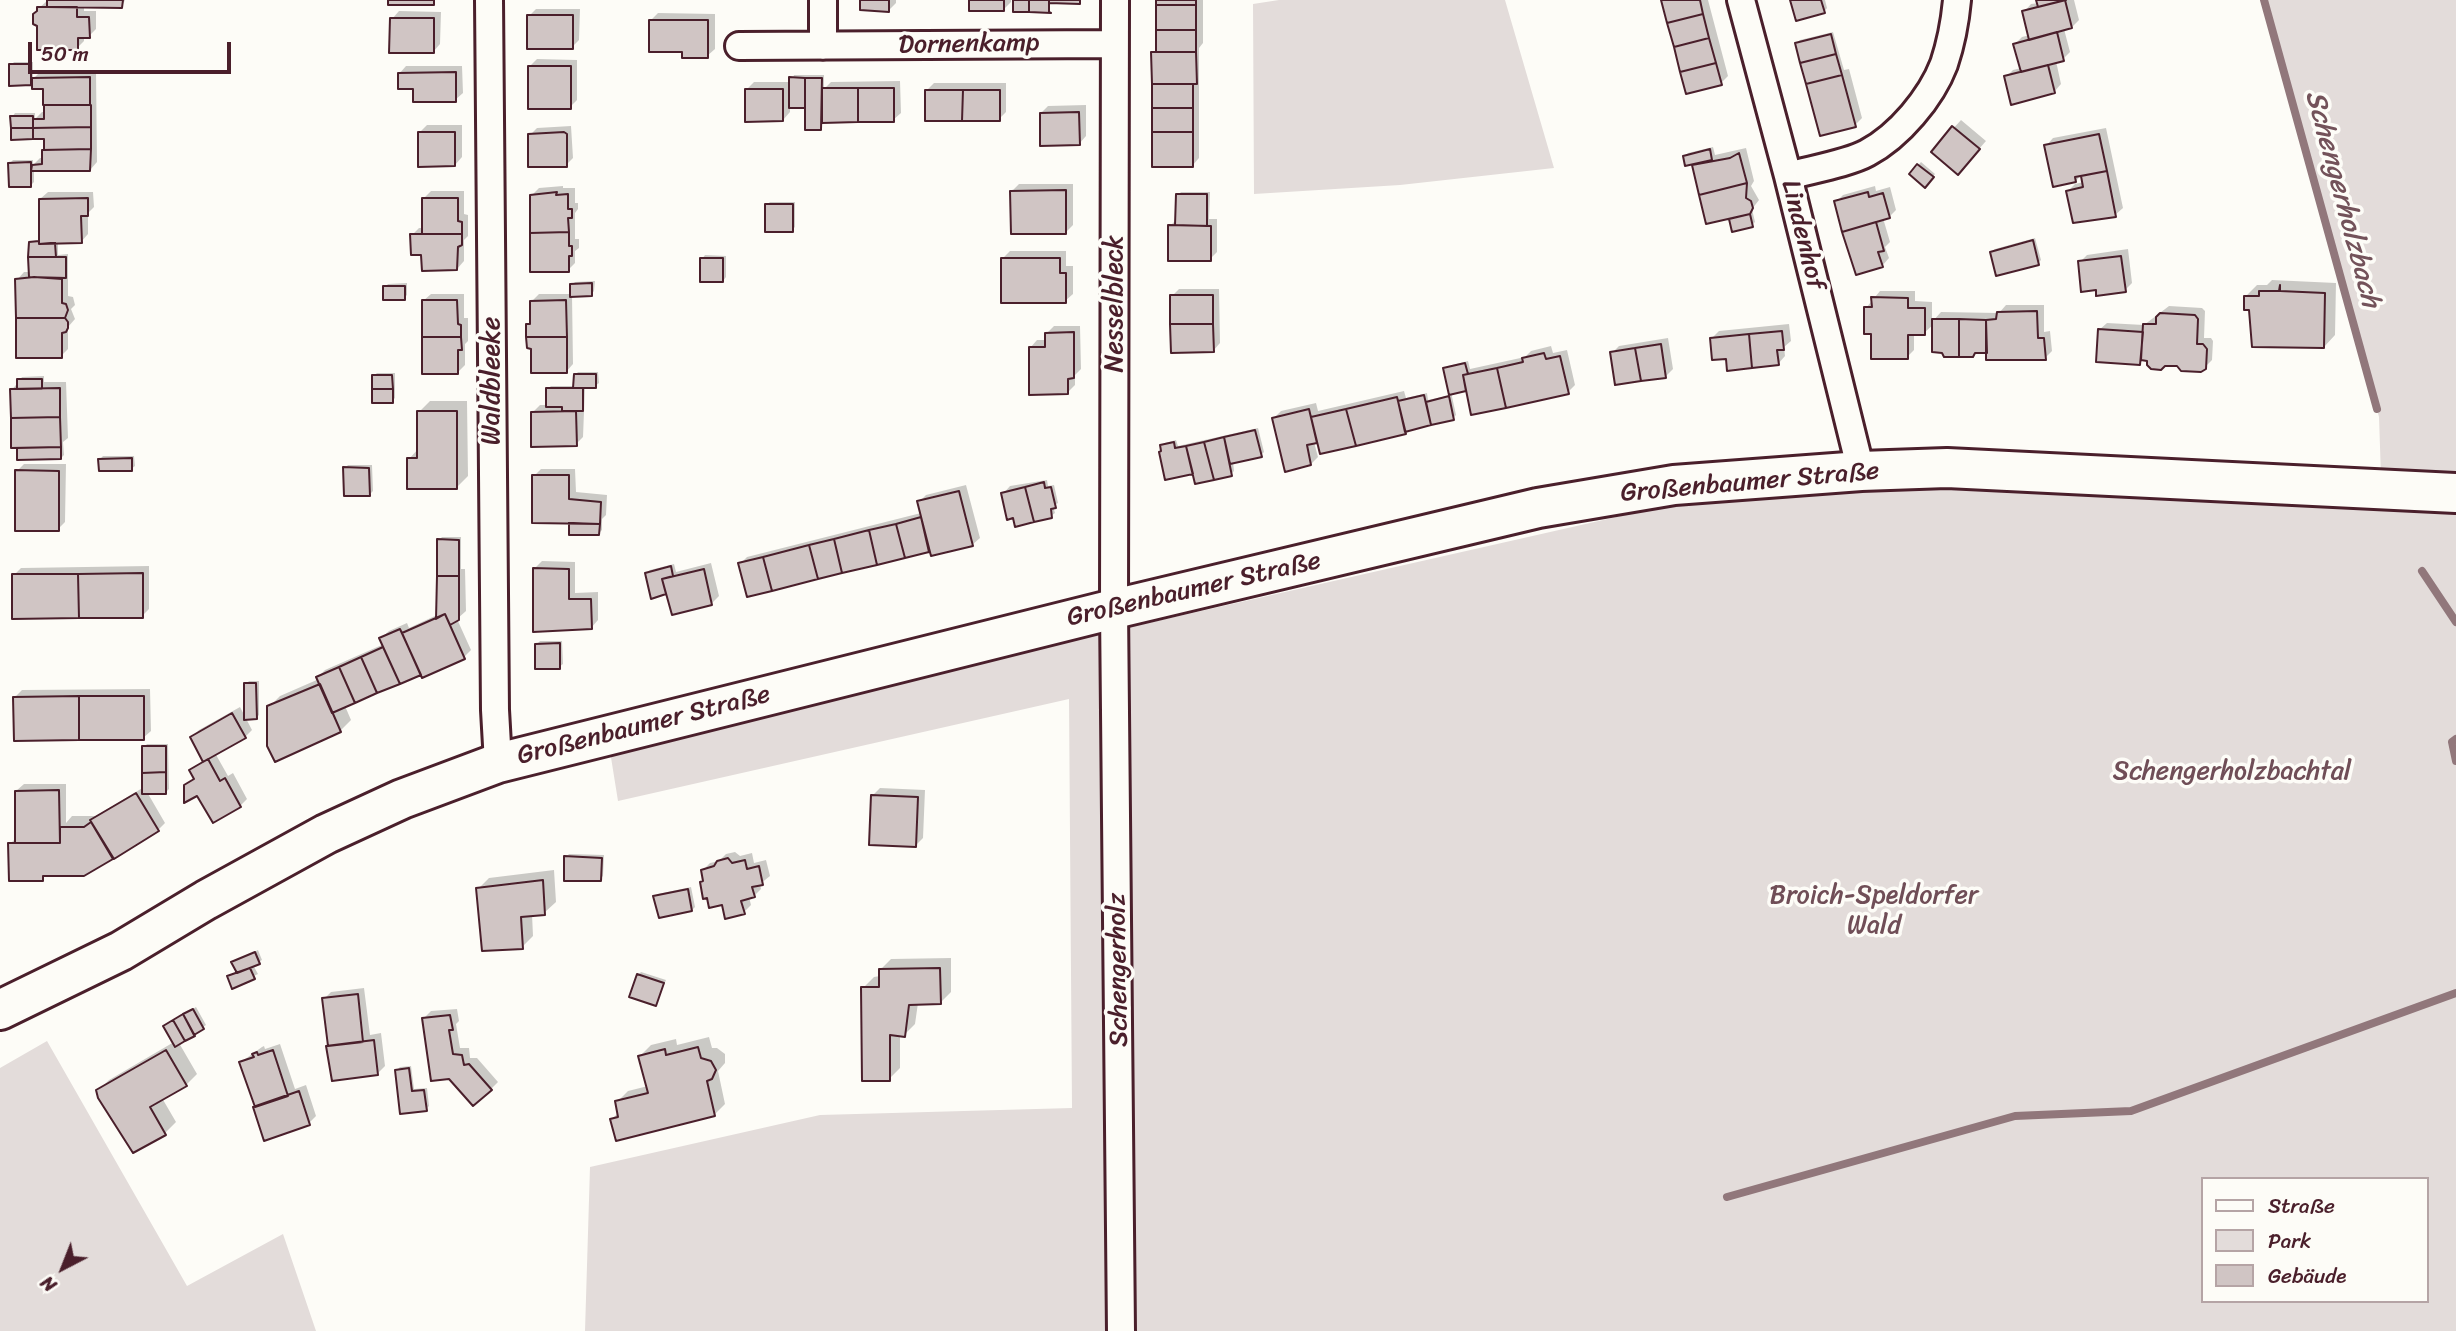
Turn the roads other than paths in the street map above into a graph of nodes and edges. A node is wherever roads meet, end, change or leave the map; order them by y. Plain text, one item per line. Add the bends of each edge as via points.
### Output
1 (489, 0) edge
2 (822, 0) edge
3 (1115, 0) edge
4 (1741, 0) edge
5 (1957, 0) edge
6 (1114, 44) junction
7 (739, 46) dead end
8 (823, 46) junction
9 (1788, 176) junction
10 (1861, 471) junction
11 (2456, 493) edge
12 (1114, 609) junction
13 (498, 763) junction
14 (0, 1010) edge
15 (1121, 1331) edge

1 - 13 street, Waldbleeke
2 - 8 street
3 - 6 street, Nesselbleck
4 - 9 street, Lindenhof
5 - 9 street via 1943,65 1929,91 1891,136 1866,154
6 - 8 street, Dornenkamp
6 - 12 street, Nesselbleck
7 - 8 street, Dornenkamp
9 - 10 street, Lindenhof
10 - 11 street, Großenbaumer Straße via 1947,468
10 - 12 street, Großenbaumer Straße via 1674,485 1538,508
12 - 13 street, Großenbaumer Straße
12 - 15 street, Schengerholz
13 - 14 street, Großenbaumer Straße via 326,834 121,951

